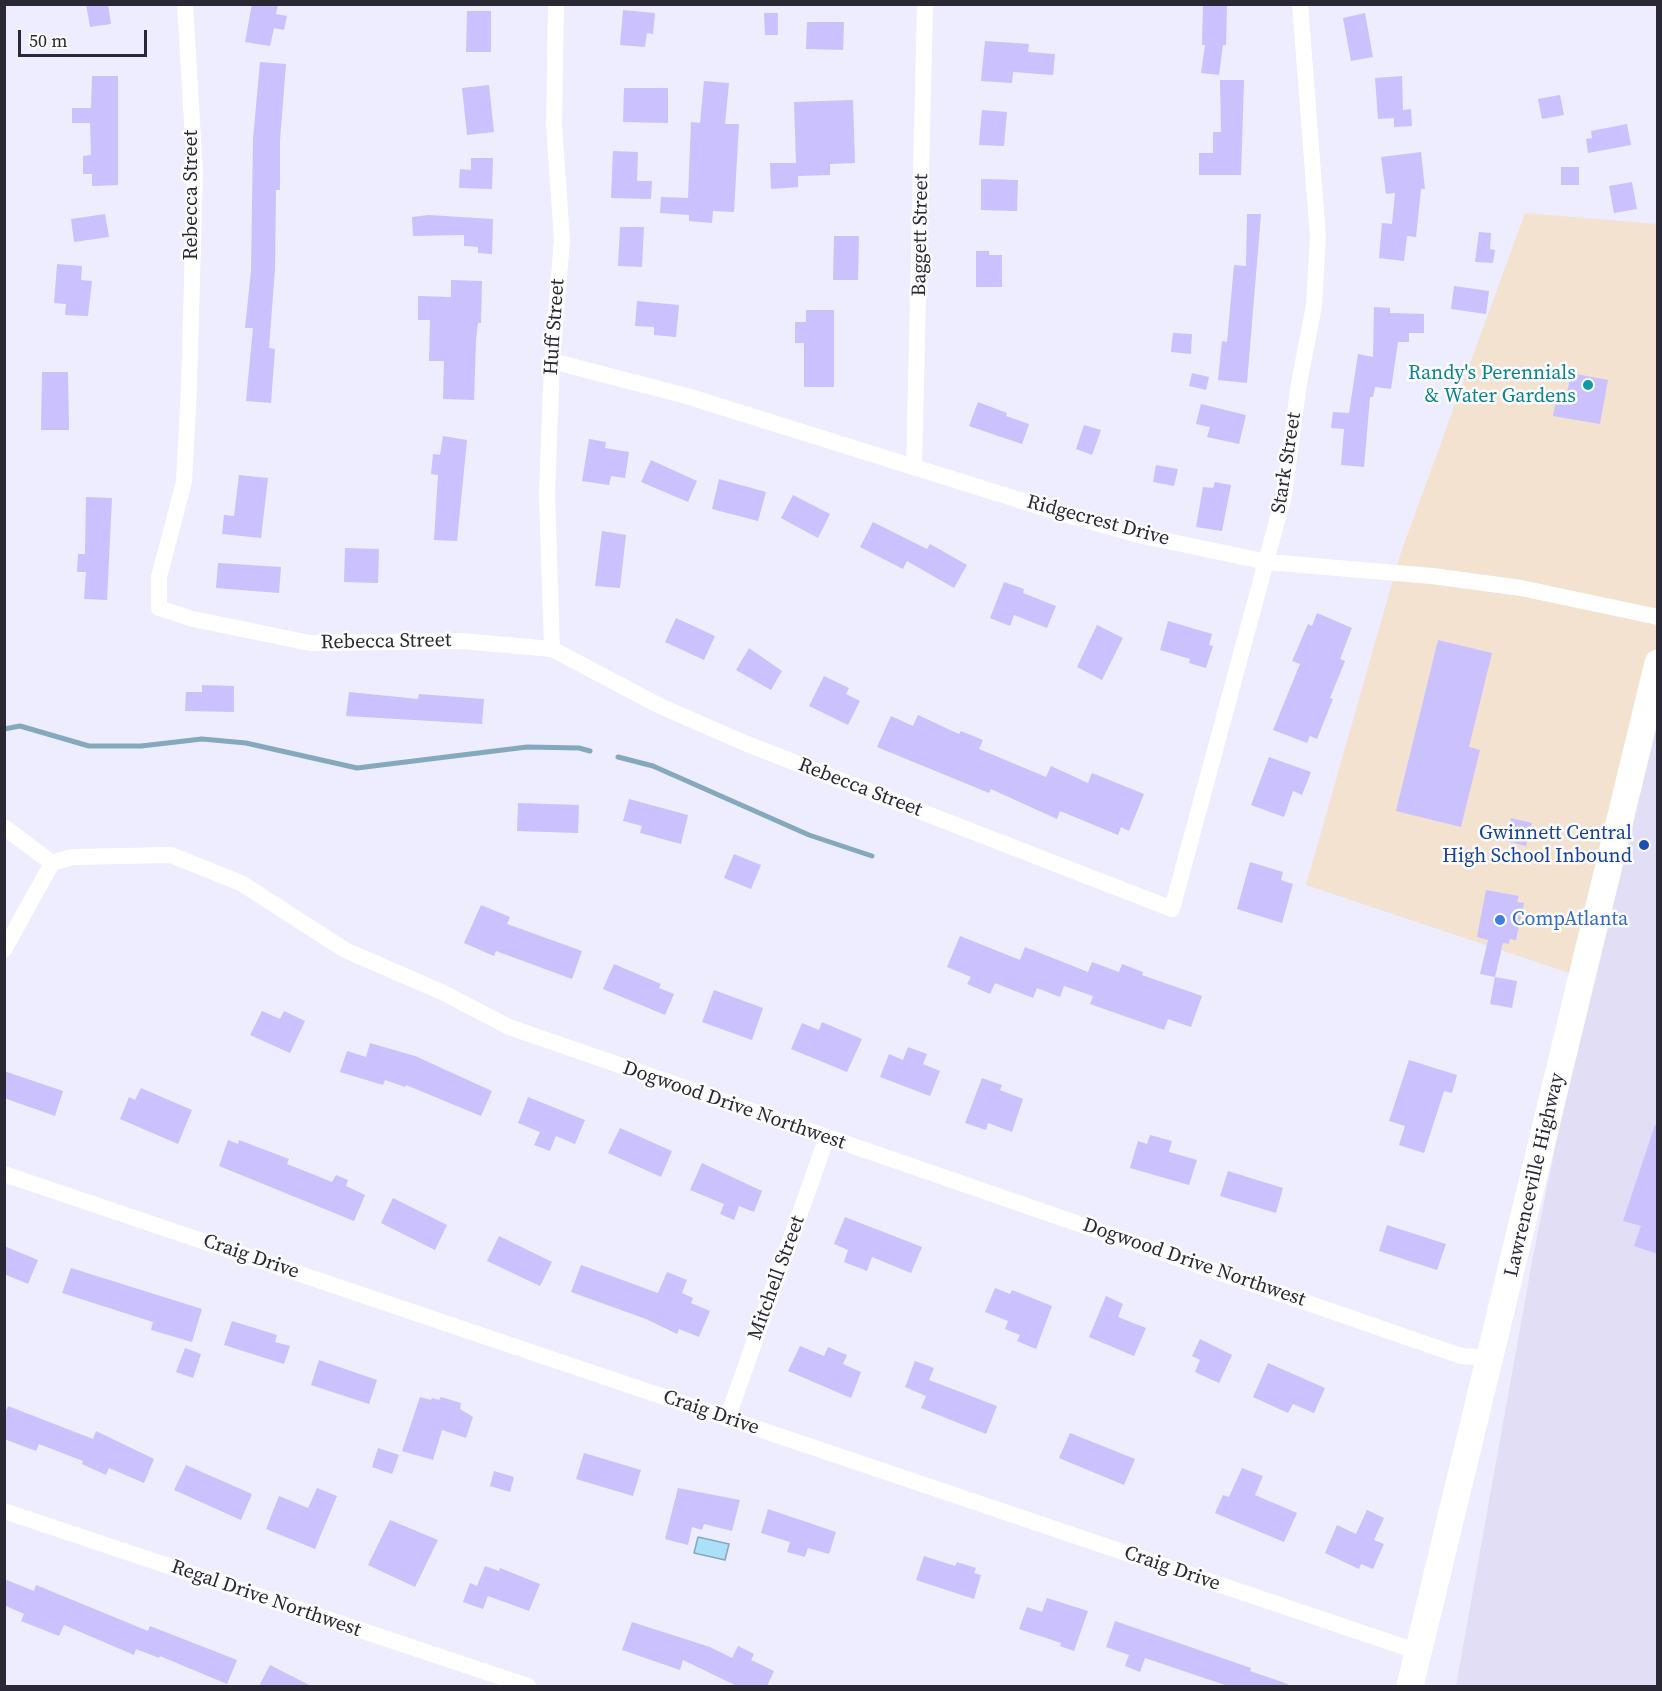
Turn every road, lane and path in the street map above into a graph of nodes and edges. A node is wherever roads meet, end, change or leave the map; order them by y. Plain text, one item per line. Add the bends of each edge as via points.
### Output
1 (184, 4) edge
2 (556, 4) edge
3 (926, 4) edge
4 (1300, 4) edge
5 (552, 361) junction
6 (914, 466) junction
7 (1267, 562) junction
8 (1658, 617) edge
9 (552, 649) junction
10 (1658, 663) edge
11 (4, 827) edge
12 (52, 863) junction
13 (1172, 909) joint
14 (4, 950) edge
15 (828, 1137) junction
16 (4, 1174) edge
17 (1492, 1358) junction
18 (728, 1419) junction
19 (4, 1511) edge
20 (1419, 1652) junction
21 (528, 1686) edge
22 (1410, 1686) edge

1 - 9 street, Rebecca Street via 195,172 189,388 184,482 159,577 159,608 193,619 310,643 461,641
2 - 5 street, Huff Street via 554,125 562,240
3 - 6 street, Baggett Street
4 - 7 street, Stark Street via 1318,237 1314,306 1284,495
5 - 6 street, Ridgecrest Drive via 668,391
5 - 9 street, Huff Street via 547,494
6 - 7 street, Ridgecrest Drive via 1139,535
7 - 8 street, Ridgecrest Drive via 1521,588
7 - 13 street, Stark Street
9 - 13 street, Rebecca Street via 660,706 747,744
10 - 17 main road, Lawrenceville Highway
11 - 12 street
12 - 14 street
12 - 15 street, Dogwood Drive Northwest via 72,857 171,855 241,883 345,951 444,993 509,1027
15 - 17 street, Dogwood Drive Northwest via 1461,1356
15 - 18 street, Mitchell Street
16 - 18 street, Craig Drive
17 - 20 main road, Lawrenceville Highway
18 - 20 street, Craig Drive
19 - 21 street, Regal Drive Northwest
20 - 22 main road, Lawrenceville Highway

